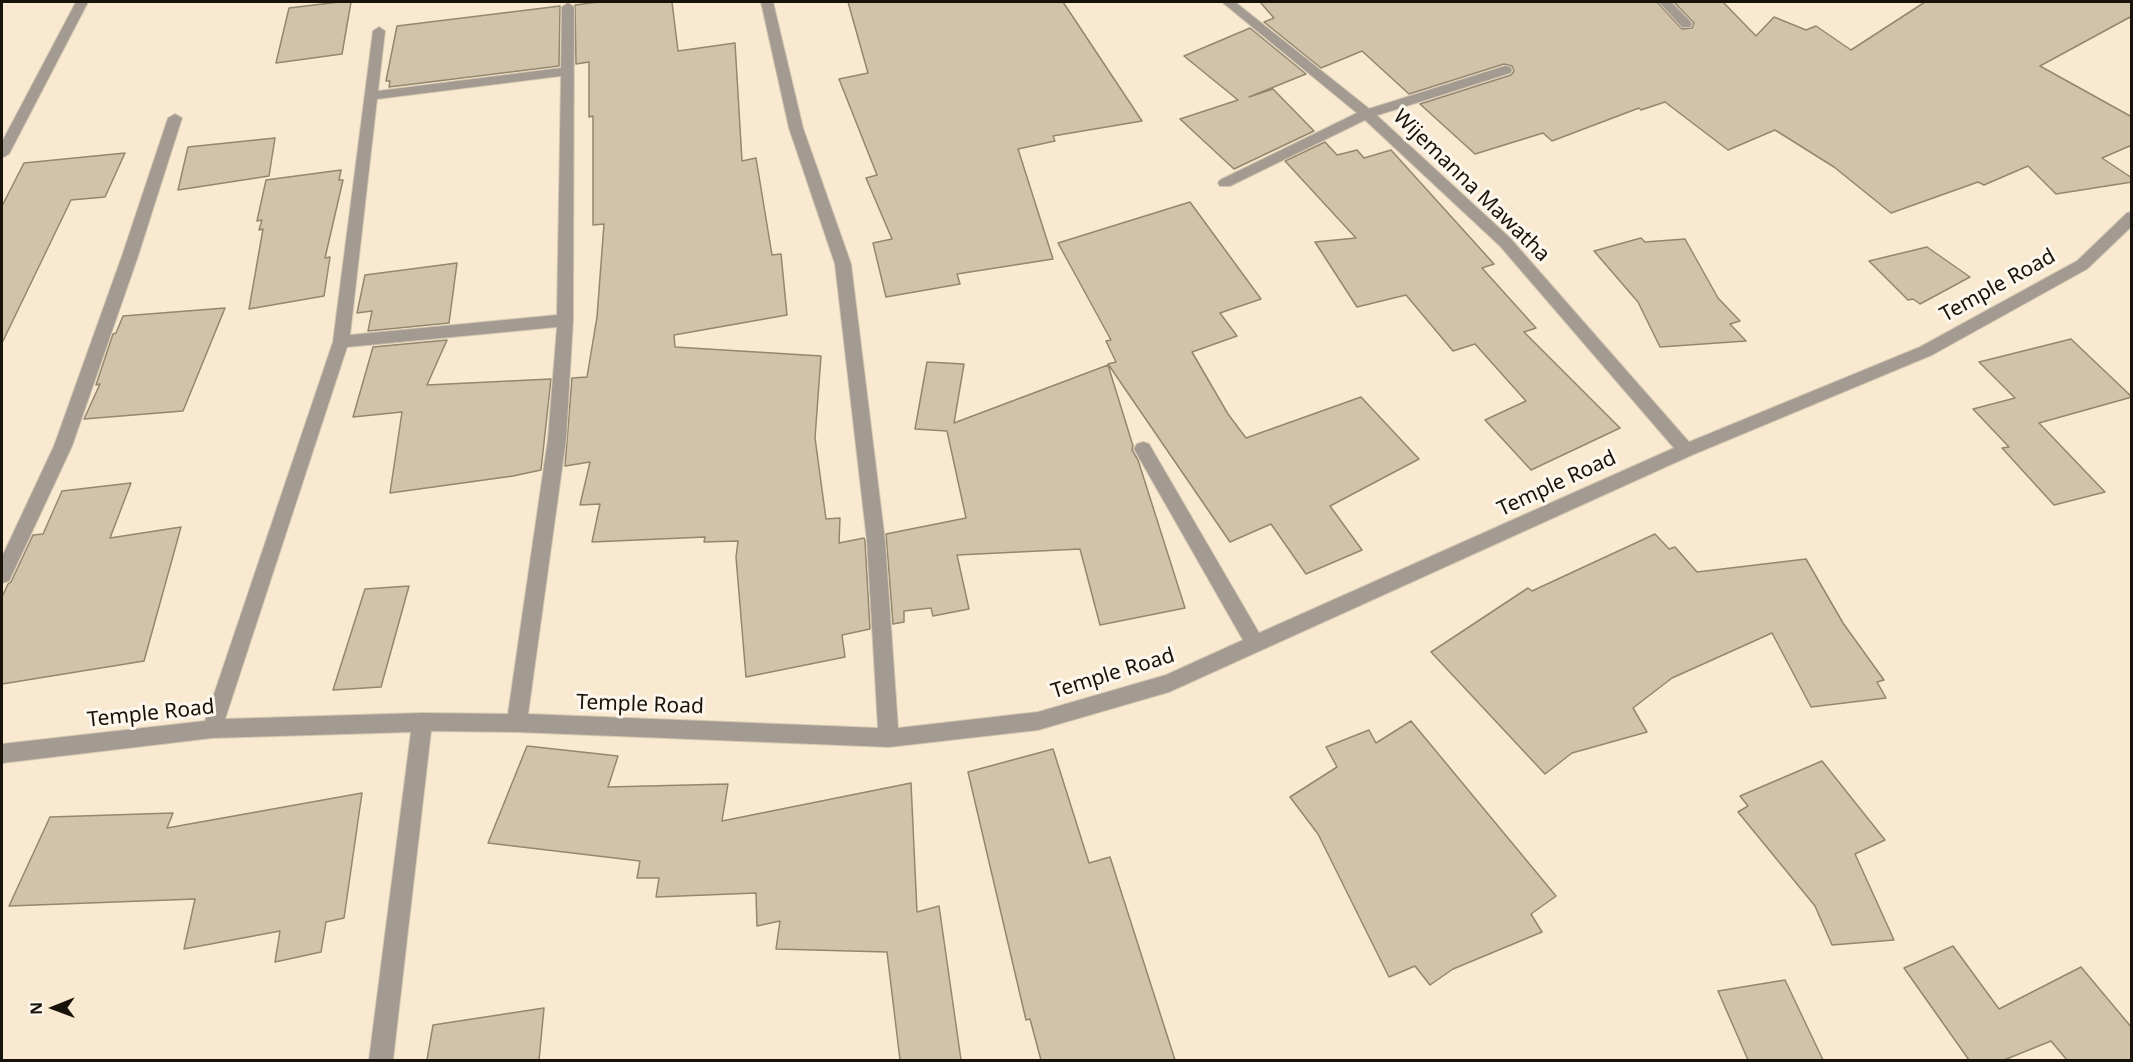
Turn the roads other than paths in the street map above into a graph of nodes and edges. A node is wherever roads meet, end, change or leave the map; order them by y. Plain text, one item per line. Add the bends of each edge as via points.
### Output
1 (767, 2) edge
2 (1228, 2) edge
3 (1665, 2) edge
4 (568, 7) dead end
5 (79, 8) edge
6 (1686, 24) dead end
7 (379, 31) dead end
8 (1505, 70) dead end
9 (567, 71) junction
10 (371, 96) junction
11 (1367, 114) junction
12 (175, 118) dead end
13 (2, 154) edge
14 (1225, 183) dead end
15 (2132, 217) edge
16 (566, 320) junction
17 (341, 342) junction
18 (1143, 448) dead end
19 (1686, 450) junction
20 (2, 574) edge
21 (1256, 645) junction
22 (422, 722) junction
23 (517, 723) junction
24 (212, 729) junction
25 (889, 738) junction
26 (2, 753) edge
27 (381, 1060) edge

1 - 25 street via 796,128 843,264 876,541
2 - 11 street, Wijemanna Mawatha
3 - 6 street
4 - 9 street
5 - 13 street
7 - 10 street
8 - 11 street
9 - 10 street
9 - 16 street
10 - 17 street
11 - 14 street
11 - 19 street, Wijemanna Mawatha via 1505,242
12 - 20 street via 63,446
15 - 19 street, Temple Road via 2082,265 1926,351
16 - 17 street
16 - 23 street via 557,439
17 - 24 street
18 - 21 street
19 - 21 street, Temple Road
21 - 25 street, Temple Road via 1169,683 1038,721
22 - 23 street, Temple Road
22 - 24 street, Temple Road
22 - 27 street
23 - 25 street, Temple Road
24 - 26 street, Temple Road

